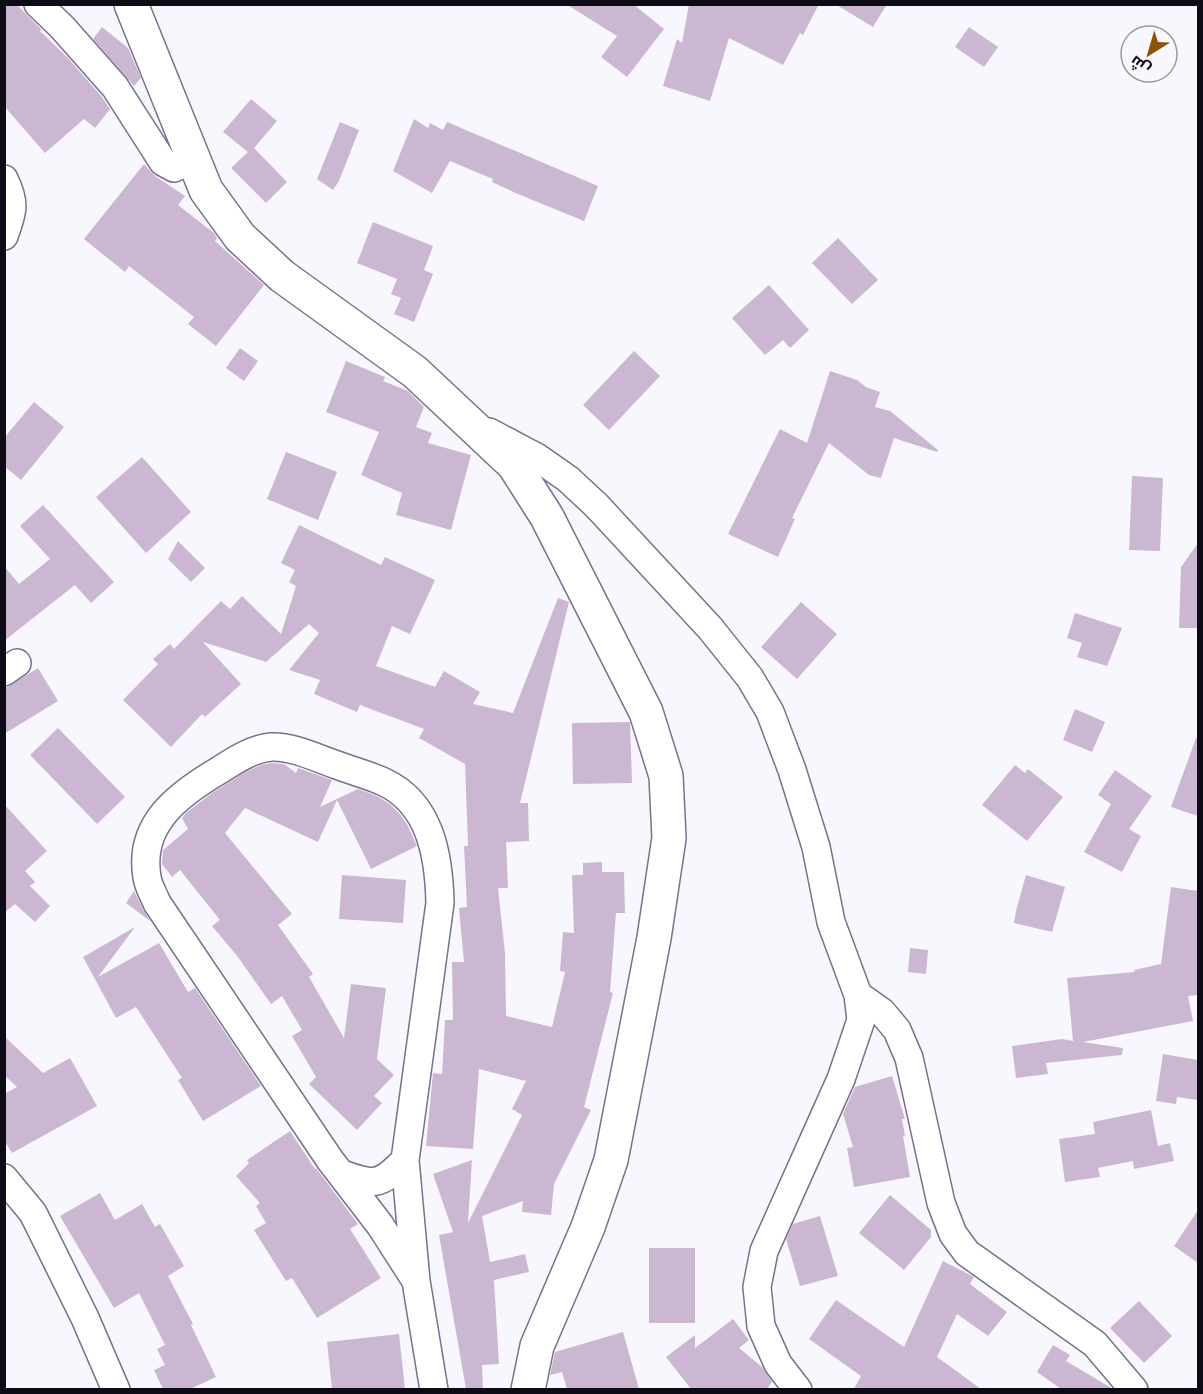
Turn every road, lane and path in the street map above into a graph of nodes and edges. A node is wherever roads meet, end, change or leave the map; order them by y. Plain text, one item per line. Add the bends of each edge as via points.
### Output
1 (38, 4) edge
2 (131, 4) edge
3 (193, 159) junction
4 (4, 179) edge
5 (4, 236) edge
6 (469, 421) junction
7 (858, 995) junction
8 (405, 1160) junction
9 (340, 1173) junction
10 (4, 1178) edge
11 (416, 1281) junction
12 (116, 1389) edge
13 (434, 1389) edge
14 (528, 1389) edge
15 (798, 1389) edge
16 (1134, 1389) edge

1 - 3 street via 115,87 163,162 174,168
2 - 3 main road
3 - 6 main road via 206,190 240,237 282,276 415,372
4 - 5 street via 14,210
6 - 7 street via 568,479 710,628 750,678 770,712 792,770 816,847 831,922
6 - 14 main road via 514,465 547,517 646,711 666,776 669,838 611,1160 588,1227 537,1346
7 - 15 street via 861,1020 845,1069 764,1251 758,1287 761,1326 778,1364
7 - 16 street via 882,1012 897,1030 909,1058 940,1203 953,1234 967,1252 1095,1344
8 - 9 street via 380,1181 365,1183
8 - 9 street via 440,903 440,869 433,841 421,815 407,798 386,783 291,748 271,747 248,753 187,790 166,809 153,829 146,855 147,878 157,903
8 - 11 street
9 - 11 street
10 - 12 street via 33,1213
11 - 13 street

